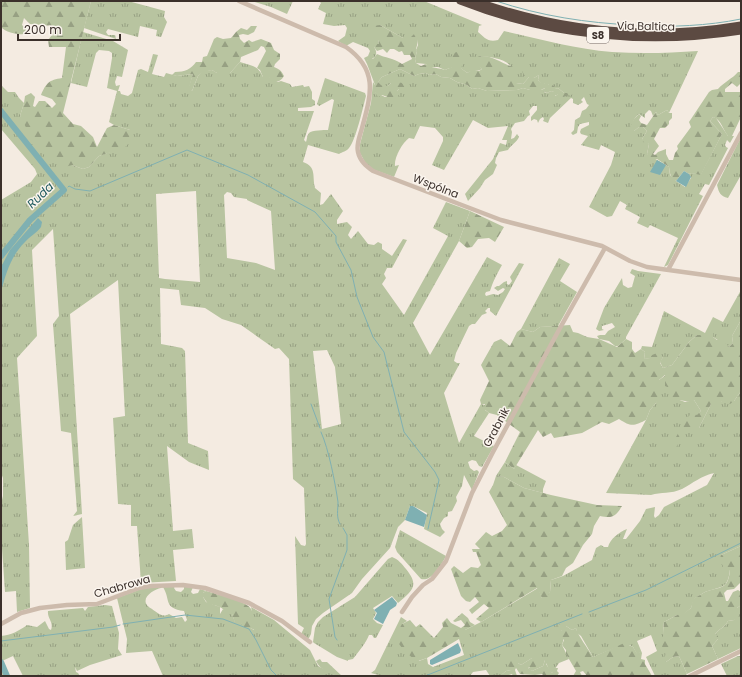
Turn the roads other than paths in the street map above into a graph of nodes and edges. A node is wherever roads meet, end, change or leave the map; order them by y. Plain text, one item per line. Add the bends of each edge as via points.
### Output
1 (239, 1) edge
2 (460, 1) edge
3 (476, 1) edge
4 (741, 25) edge
5 (741, 31) edge
6 (741, 133) edge
7 (605, 248) junction
8 (668, 270) junction
9 (741, 280) edge
10 (402, 612) dead end
11 (1, 624) edge
12 (310, 642) dead end
13 (741, 651) edge
14 (690, 676) edge

1 - 7 street, Wspólna via 346,48 356,55 366,72 370,90 358,143 361,160 369,169 501,220
2 - 5 highway, Via Baltica / S8 via 527,23 601,36 669,38
3 - 4 highway, Via Baltica / S8 via 529,18 602,30 669,32
6 - 8 street
7 - 8 street, Wspólna via 639,265
7 - 10 street, Grabnik via 493,452 472,494 446,561 412,597
8 - 9 street, Wspólna
11 - 12 street, Chabrowa via 21,613 40,608 97,604 139,588 183,585 205,588 250,603 282,621
13 - 14 street

